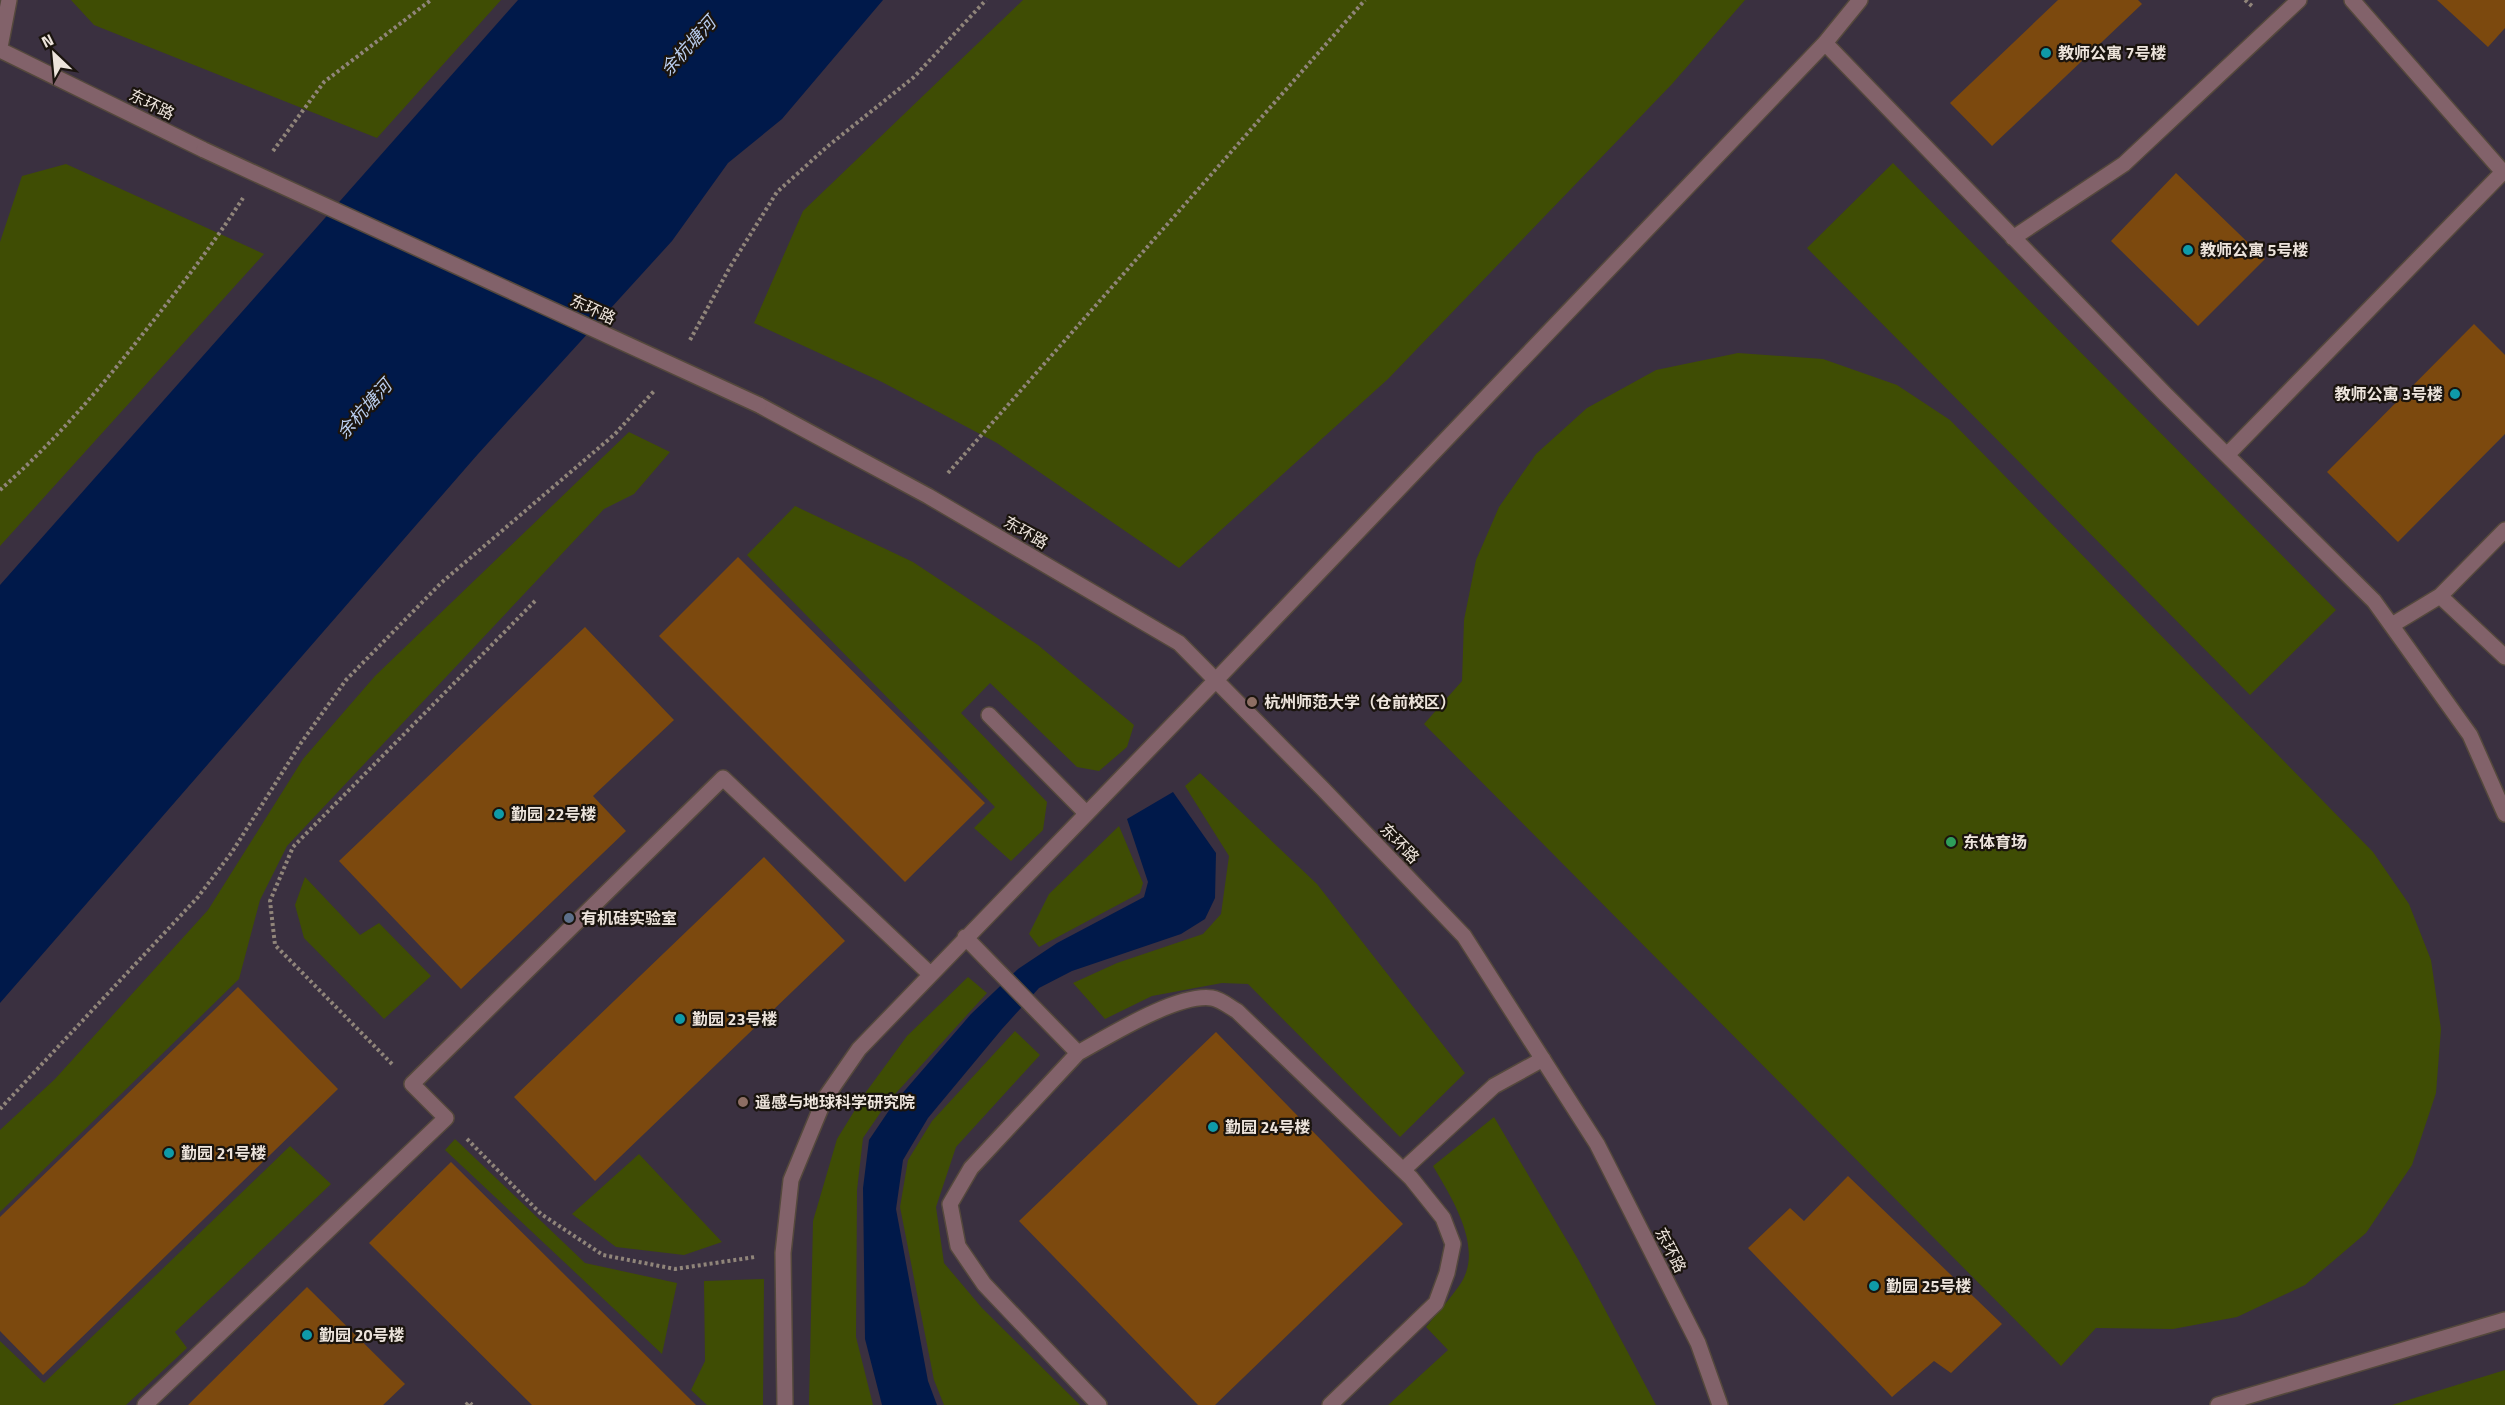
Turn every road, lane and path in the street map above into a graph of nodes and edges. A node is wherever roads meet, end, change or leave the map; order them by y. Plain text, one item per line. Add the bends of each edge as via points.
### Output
1 (9, 0) edge
2 (431, 0) edge
3 (986, 0) edge
4 (1365, 0) edge
5 (1860, 0) edge
6 (2300, 0) edge
7 (2352, 0) edge
8 (1825, 43) junction
9 (0, 48) edge
10 (270, 156) dead end
11 (244, 196) dead end
12 (2013, 238) junction
13 (685, 349) dead end
14 (659, 385) dead end
15 (2227, 455) junction
16 (0, 490) edge
17 (928, 496) junction
18 (2505, 530) edge
19 (2440, 596) junction
20 (535, 601) dead end
21 (2392, 625) junction
22 (2505, 657) edge
23 (1216, 680) junction
24 (989, 715) dead end
25 (1086, 813) junction
26 (2505, 814) edge
27 (965, 937) junction
28 (930, 974) junction
29 (1078, 1053) junction
30 (1543, 1059) junction
31 (412, 1084) junction
32 (0, 1109) edge
33 (446, 1118) junction
34 (1403, 1170) junction
35 (783, 1253) junction
36 (2505, 1320) edge
37 (146, 1405) edge
38 (466, 1405) edge
39 (472, 1405) edge
40 (785, 1405) edge
41 (1099, 1405) edge
42 (1330, 1405) edge
43 (1720, 1405) edge
44 (2218, 1405) edge

1 - 9 street
2 - 10 path via 324,82
3 - 13 path via 914,77 777,192
4 - 17 path
5 - 8 street
6 - 12 street via 2124,164
7 - 15 street via 2503,172
8 - 12 street
8 - 23 street
9 - 17 street, 东环路, bridge via 204,150 759,405
11 - 16 path via 199,264 120,364 41,454
12 - 15 street
14 - 32 path via 615,434 441,583 346,680 198,897
15 - 21 street via 2374,601
17 - 23 street, 东环路 via 1179,643
18 - 19 street
19 - 21 street
19 - 22 street
20 - 31 path via 294,847 270,901 275,945
21 - 26 street via 2470,735
23 - 25 street
23 - 30 street, 东环路 via 1464,936
24 - 25 street
25 - 27 street
27 - 28 street
27 - 29 street
28 - 31 street via 723,778
28 - 35 street via 859,1048 825,1098 791,1180
29 - 34 street via 1138,1019 1189,1000 1213,998 1237,1011
29 - 41 street via 971,1168 950,1204 958,1246 984,1284
30 - 34 street via 1494,1086
30 - 43 street, 东环路 via 1597,1144 1698,1343
31 - 33 street
33 - 35 path via 541,1214 603,1255 675,1269
33 - 37 street
34 - 42 street via 1443,1218 1453,1244 1448,1273 1436,1303
35 - 40 street
36 - 44 street
38 - 39 path

